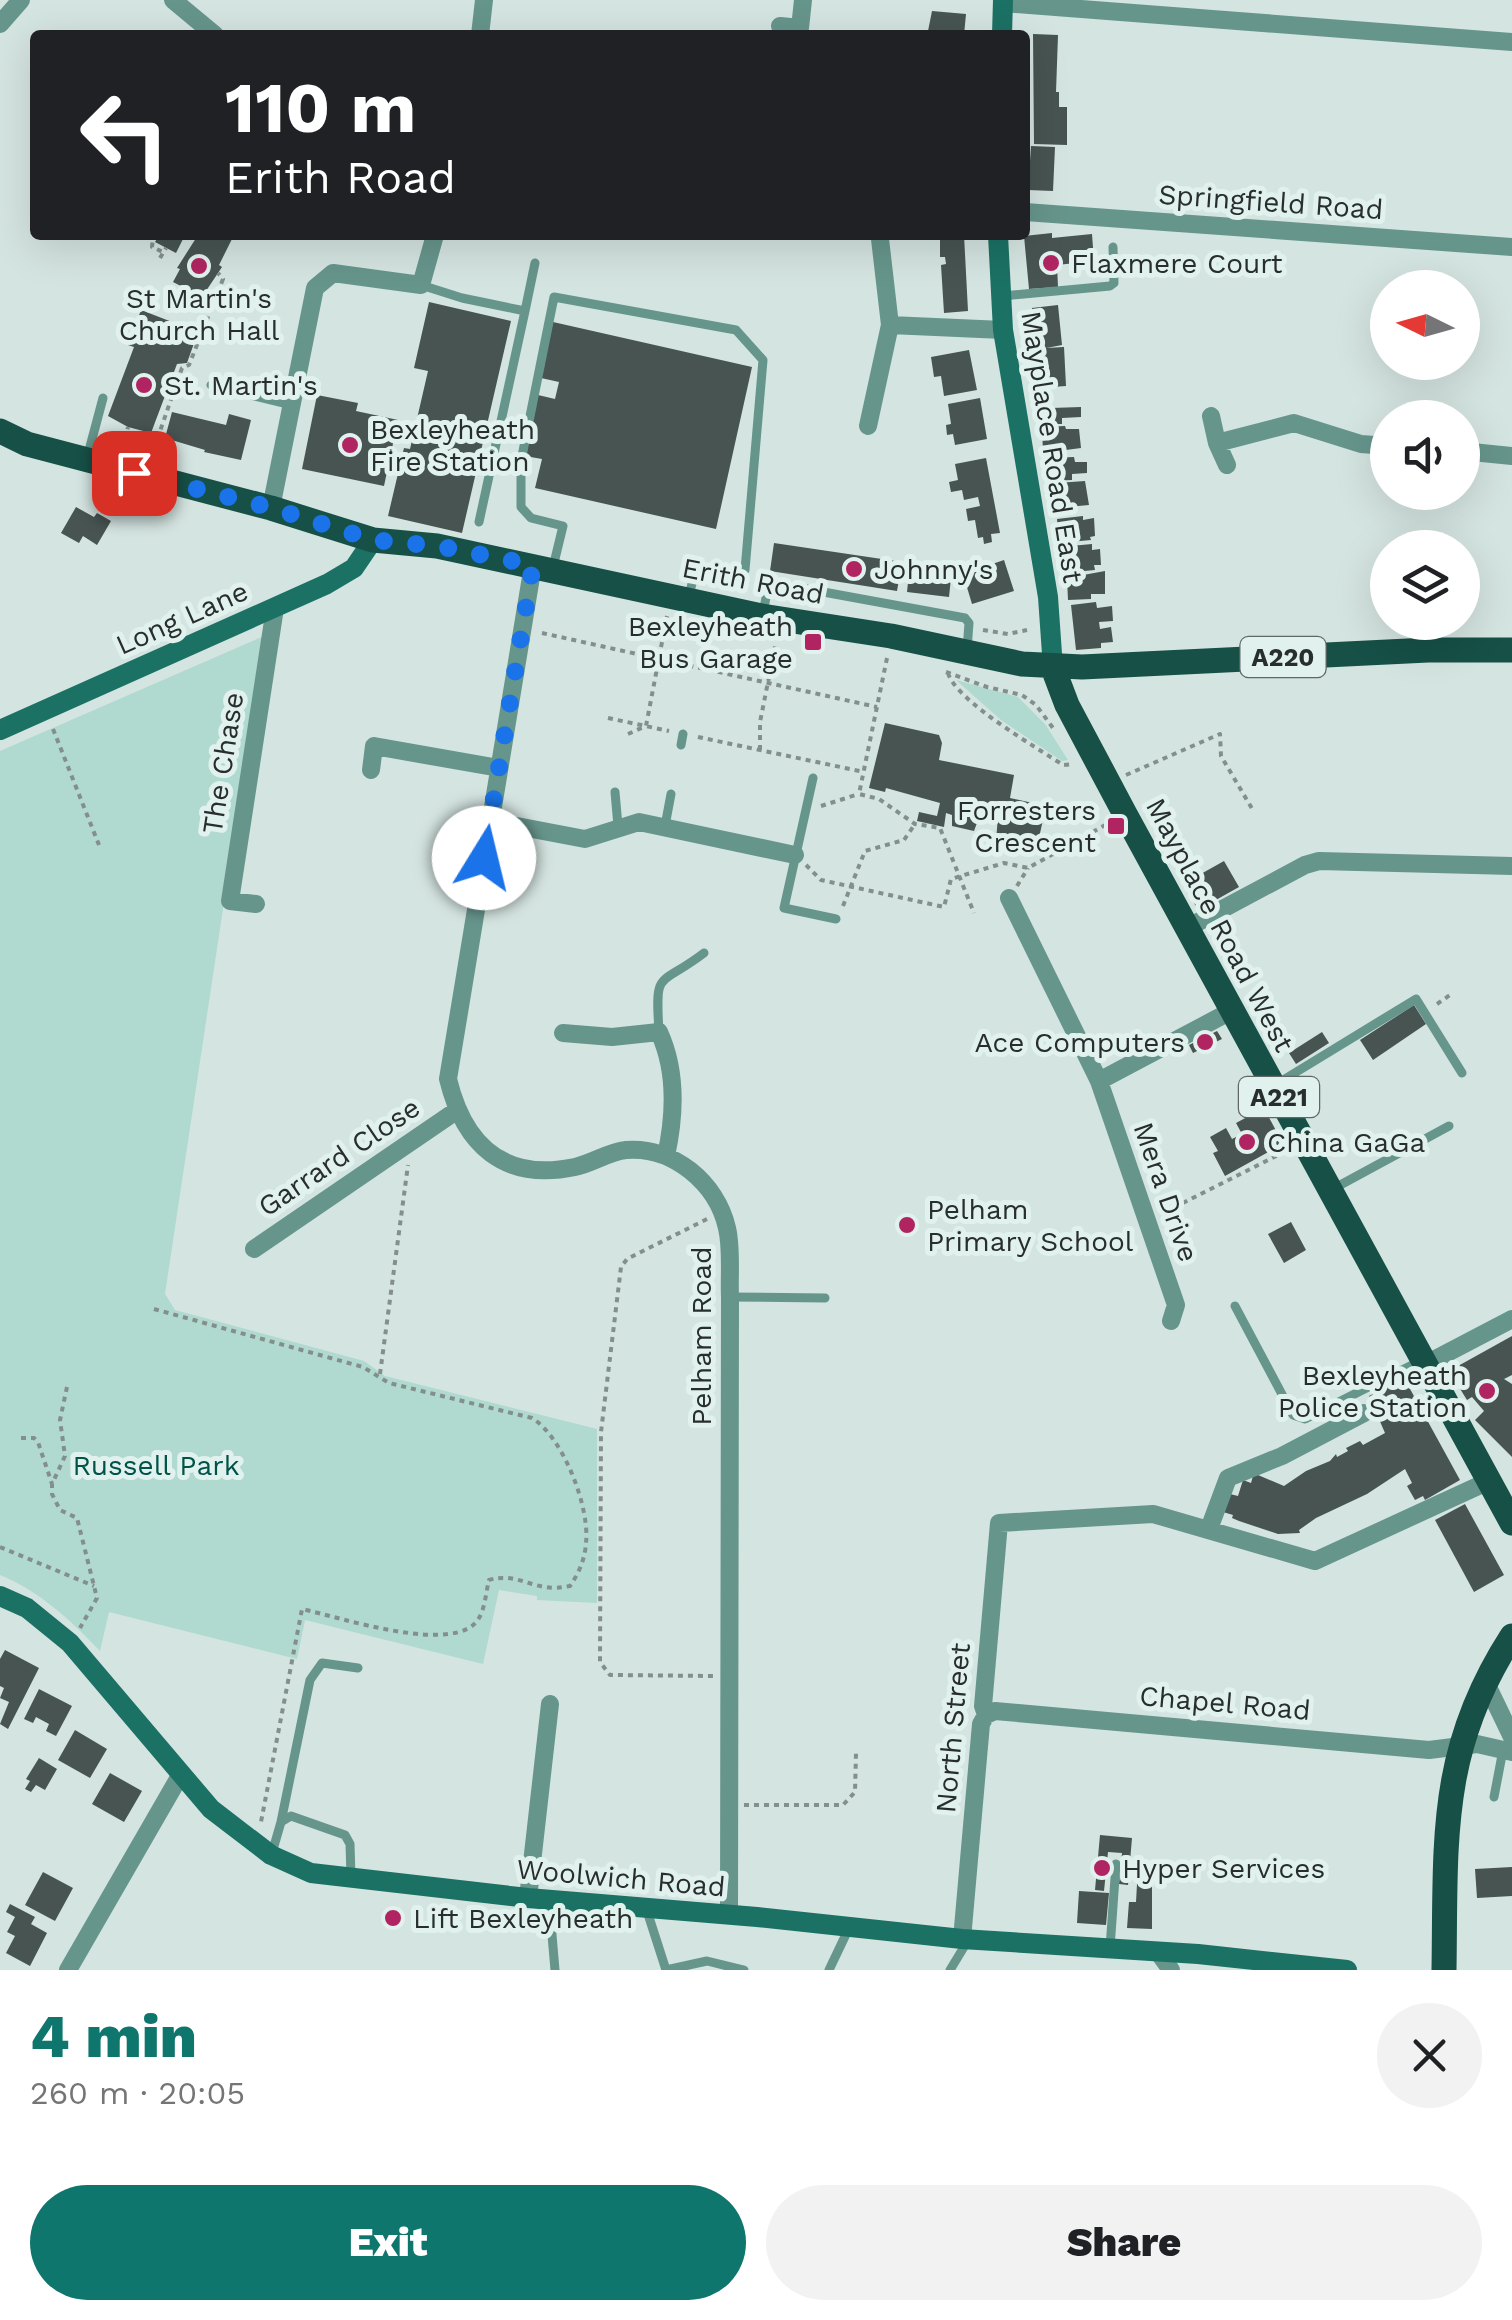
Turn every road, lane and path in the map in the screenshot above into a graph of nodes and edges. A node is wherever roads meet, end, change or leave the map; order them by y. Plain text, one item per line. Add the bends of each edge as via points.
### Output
1 (21, 0) edge
2 (173, 0) edge
3 (484, 0) edge
4 (803, 0) edge
5 (1002, 2) edge
6 (0, 24) edge
7 (780, 26) dead end
8 (209, 30) edge
9 (481, 30) edge
10 (1002, 30) edge
11 (1512, 42) edge
12 (1030, 212) edge
13 (153, 240) edge
14 (434, 240) edge
15 (880, 240) edge
16 (998, 240) edge
17 (1113, 247) dead end
18 (1512, 247) edge
19 (163, 253) dead end
20 (536, 263) dead end
21 (218, 273) dead end
22 (421, 285) junction
23 (1000, 296) junction
24 (210, 307) junction
25 (198, 308) dead end
26 (525, 311) junction
27 (890, 325) junction
28 (1004, 330) junction
29 (210, 385) dead end
30 (102, 398) dead end
31 (292, 405) junction
32 (1211, 416) dead end
33 (868, 426) dead end
34 (128, 427) dead end
35 (0, 431) edge
36 (102, 433) dead end
37 (125, 440) junction
38 (1217, 444) junction
39 (1370, 445) edge
40 (1480, 453) edge
41 (1512, 456) edge
42 (86, 460) junction
43 (1227, 464) dead end
44 (272, 508) junction
45 (479, 522) dead end
46 (373, 540) junction
47 (543, 567) junction
48 (680, 598) junction
49 (275, 608) junction
50 (767, 626) junction
51 (522, 629) junction
52 (1027, 630) dead end
53 (968, 639) junction
54 (1512, 650) edge
55 (893, 654) dead end
56 (657, 660) junction
57 (932, 666) dead end
58 (1054, 668) junction
59 (948, 673) junction
60 (767, 684) junction
61 (878, 708) junction
62 (45, 709) junction
63 (608, 718) dead end
64 (646, 726) junction
65 (0, 730) edge
66 (628, 734) dead end
67 (683, 734) junction
68 (1060, 741) dead end
69 (680, 745) dead end
70 (760, 750) junction
71 (1068, 754) dead end
72 (1074, 764) junction
73 (499, 768) junction
74 (371, 770) dead end
75 (864, 772) junction
76 (1081, 774) dead end
77 (814, 778) dead end
78 (1109, 783) junction
79 (614, 792) dead end
80 (671, 794) dead end
81 (860, 794) junction
82 (806, 810) junction
83 (1254, 812) dead end
84 (1125, 814) junction
85 (490, 821) junction
86 (915, 824) junction
87 (618, 826) junction
88 (665, 826) junction
89 (99, 846) dead end
90 (796, 855) junction
91 (1512, 866) edge
92 (958, 876) junction
93 (851, 886) junction
94 (1009, 898) dead end
95 (256, 904) dead end
96 (974, 913) dead end
97 (836, 918) joint
98 (1186, 928) junction
99 (704, 953) dead end
100 (1450, 994) dead end
101 (1231, 1011) junction
102 (1425, 1013) junction
103 (658, 1032) junction
104 (563, 1033) dead end
105 (1462, 1074) dead end
106 (1099, 1081) junction
107 (1273, 1086) junction
108 (456, 1111) junction
109 (1449, 1126) dead end
110 (412, 1141) junction
111 (1303, 1142) junction
112 (666, 1156) junction
113 (1328, 1191) junction
114 (722, 1211) junction
115 (1147, 1220) junction
116 (254, 1249) dead end
117 (730, 1297) junction
118 (826, 1298) dead end
119 (1235, 1306) dead end
120 (154, 1310) dead end
121 (1512, 1318) edge
122 (1171, 1321) dead end
123 (1424, 1362) junction
124 (380, 1376) junction
125 (67, 1387) dead end
126 (1364, 1413) dead end
127 (21, 1438) dead end
128 (1484, 1483) junction
129 (52, 1484) junction
130 (1512, 1523) edge
131 (1209, 1529) junction
132 (0, 1547) edge
133 (94, 1586) junction
134 (0, 1596) edge
135 (70, 1644) junction
136 (1508, 1654) edge
137 (358, 1668) dead end
138 (728, 1676) junction
139 (1485, 1680) junction
140 (550, 1704) dead end
141 (986, 1715) junction
142 (1460, 1746) junction
143 (1509, 1746) edge
144 (856, 1753) dead end
145 (181, 1774) junction
146 (1494, 1796) dead end
147 (729, 1805) junction
148 (281, 1822) junction
149 (250, 1839) junction
150 (272, 1856) junction
151 (1116, 1864) dead end
152 (352, 1878) junction
153 (539, 1899) junction
154 (646, 1910) junction
155 (729, 1915) junction
156 (848, 1928) junction
157 (965, 1939) junction
158 (1110, 1948) junction
159 (1158, 1952) junction
160 (1192, 1962) edge
161 (68, 1970) edge
162 (555, 1970) edge
163 (666, 1970) edge
164 (744, 1970) edge
165 (829, 1970) edge
166 (950, 1970) edge
167 (1171, 1970) edge
168 (1347, 1970) edge
169 (1444, 1970) edge

1 - 6 street
2 - 8 street
3 - 9 street
4 - 7 street via 800,28
5 - 10 street
5 - 11 street
12 - 18 street, Springfield Road
13 - 19 path
14 - 22 street
15 - 27 street
16 - 23 street, Mayplace Road East
17 - 23 lane via 1110,286
20 - 26 lane
21 - 24 path via 223,279
22 - 26 lane
22 - 31 street via 333,273 314,288
23 - 28 street, Mayplace Road East
24 - 25 path
24 - 37 path via 159,434 142,444
26 - 45 lane
27 - 28 street
27 - 33 street
28 - 58 street, Mayplace Road East
29 - 31 lane
30 - 42 lane
31 - 44 street
32 - 38 street
34 - 37 path
35 - 42 main road, Erith Road / A220
36 - 37 path
38 - 39 street via 1294,424
38 - 43 street
40 - 41 street
42 - 44 main road, Erith Road / A220
44 - 46 main road, Erith Road / A220
46 - 47 main road, Erith Road / A220
46 - 49 street, Long Lane via 354,568
47 - 48 main road, Erith Road / A220
47 - 48 lane via 564,526 525,515 521,461 554,297 736,330 763,360 745,570 727,577 694,571
47 - 51 street
48 - 50 main road, Erith Road / A220
48 - 56 path
49 - 62 street, Long Lane
49 - 95 street, The Chase via 230,901
50 - 53 main road, Erith Road / A220
50 - 60 path via 778,637
51 - 56 path
51 - 73 street
52 - 53 path
53 - 58 main road, Erith Road / A220
54 - 58 main road, Erith Road / A220
55 - 61 path via 888,653
56 - 60 path
56 - 64 path
57 - 59 path
58 - 78 main road, Mayplace Road West / A221
59 - 68 path via 1029,698
59 - 72 path via 953,685 999,723 1063,764
60 - 61 path
60 - 70 path
61 - 75 path
62 - 65 street, Long Lane
62 - 89 path
63 - 64 path
64 - 66 path
64 - 67 path
67 - 69 lane
67 - 70 path
70 - 75 path
71 - 72 path
72 - 76 path
73 - 74 street via 374,746
73 - 85 street
75 - 81 path
77 - 82 lane
78 - 83 path via 1220,734 1221,756
78 - 84 main road, Mayplace Road West / A221
79 - 87 lane
80 - 88 lane
81 - 82 path
81 - 86 path via 880,799
82 - 90 lane
84 - 92 path via 1028,868 1004,863
84 - 98 main road, Mayplace Road West / A221
85 - 87 street via 585,839
85 - 108 street via 448,1079
86 - 92 path via 940,828
86 - 93 path via 904,840 865,852
87 - 88 street
88 - 90 street
90 - 93 path via 822,880
90 - 97 lane via 784,908
91 - 98 street via 1319,861
92 - 93 path via 951,879 944,906
92 - 96 path
93 - 97 path
94 - 106 street, Mera Drive
98 - 101 main road, Mayplace Road West / A221
99 - 103 lane via 656,991
100 - 102 path
101 - 106 street
101 - 107 main road, Mayplace Road West / A221
102 - 105 lane
102 - 107 lane via 1416,999
103 - 104 street
103 - 112 street via 674,1098
106 - 115 street, Mera Drive
107 - 111 main road, Mayplace Road West / A221
108 - 110 street, Garrard Close
108 - 112 street via 494,1156 530,1170 581,1166 628,1150
109 - 113 lane
110 - 116 street, Garrard Close
110 - 124 path
111 - 113 main road, Mayplace Road West / A221
111 - 115 path
112 - 114 street, Pelham Road via 691,1170
113 - 123 main road, Mayplace Road West / A221
114 - 117 street, Pelham Road
114 - 138 path via 622,1267 601,1432 600,1662 610,1675
115 - 122 street, Mera Drive via 1176,1304
117 - 118 lane
117 - 138 street, Pelham Road
119 - 123 lane via 1299,1418
120 - 124 path
121 - 123 street
123 - 128 main road, Mayplace Road West / A221
124 - 149 path via 546,1426 578,1484 587,1540 580,1572 570,1586 550,1591 505,1576 489,1580 479,1619 463,1633 430,1637 302,1609 260,1824
125 - 129 path via 60,1420 65,1456
126 - 131 street via 1228,1478
127 - 129 path via 38,1442
128 - 130 main road, Mayplace Road West / A221
128 - 131 street via 1315,1562
129 - 133 path via 60,1510 78,1518
131 - 141 street, North Street via 1153,1514 999,1523
132 - 133 path
133 - 135 path via 97,1598
134 - 135 street, Woolwich Road via 27,1608
135 - 145 street, Woolwich Road
136 - 139 main road
137 - 148 lane via 322,1663 310,1680
138 - 147 street, Pelham Road
139 - 142 main road
139 - 143 street
140 - 153 street
141 - 142 street, Chapel Road via 1428,1750
141 - 157 street, North Street
142 - 143 street, Chapel Road
142 - 169 main road via 1446,1839
143 - 146 lane
144 - 147 path via 855,1792 843,1805
145 - 149 street, Woolwich Road
145 - 161 street
147 - 155 street, Pelham Road
148 - 150 lane
148 - 152 lane via 291,1816 345,1835
149 - 150 street, Woolwich Road
150 - 152 street, Woolwich Road via 311,1873
151 - 158 lane
152 - 153 street, Woolwich Road
153 - 154 street, Woolwich Road
153 - 162 lane
154 - 155 street, Woolwich Road
154 - 163 lane
155 - 156 street, Woolwich Road
156 - 157 street, Woolwich Road
156 - 165 lane
157 - 158 street, Woolwich Road
157 - 166 lane
158 - 159 street, Woolwich Road
159 - 160 street, Woolwich Road
159 - 167 street
160 - 168 street, Woolwich Road
163 - 164 lane via 708,1961

